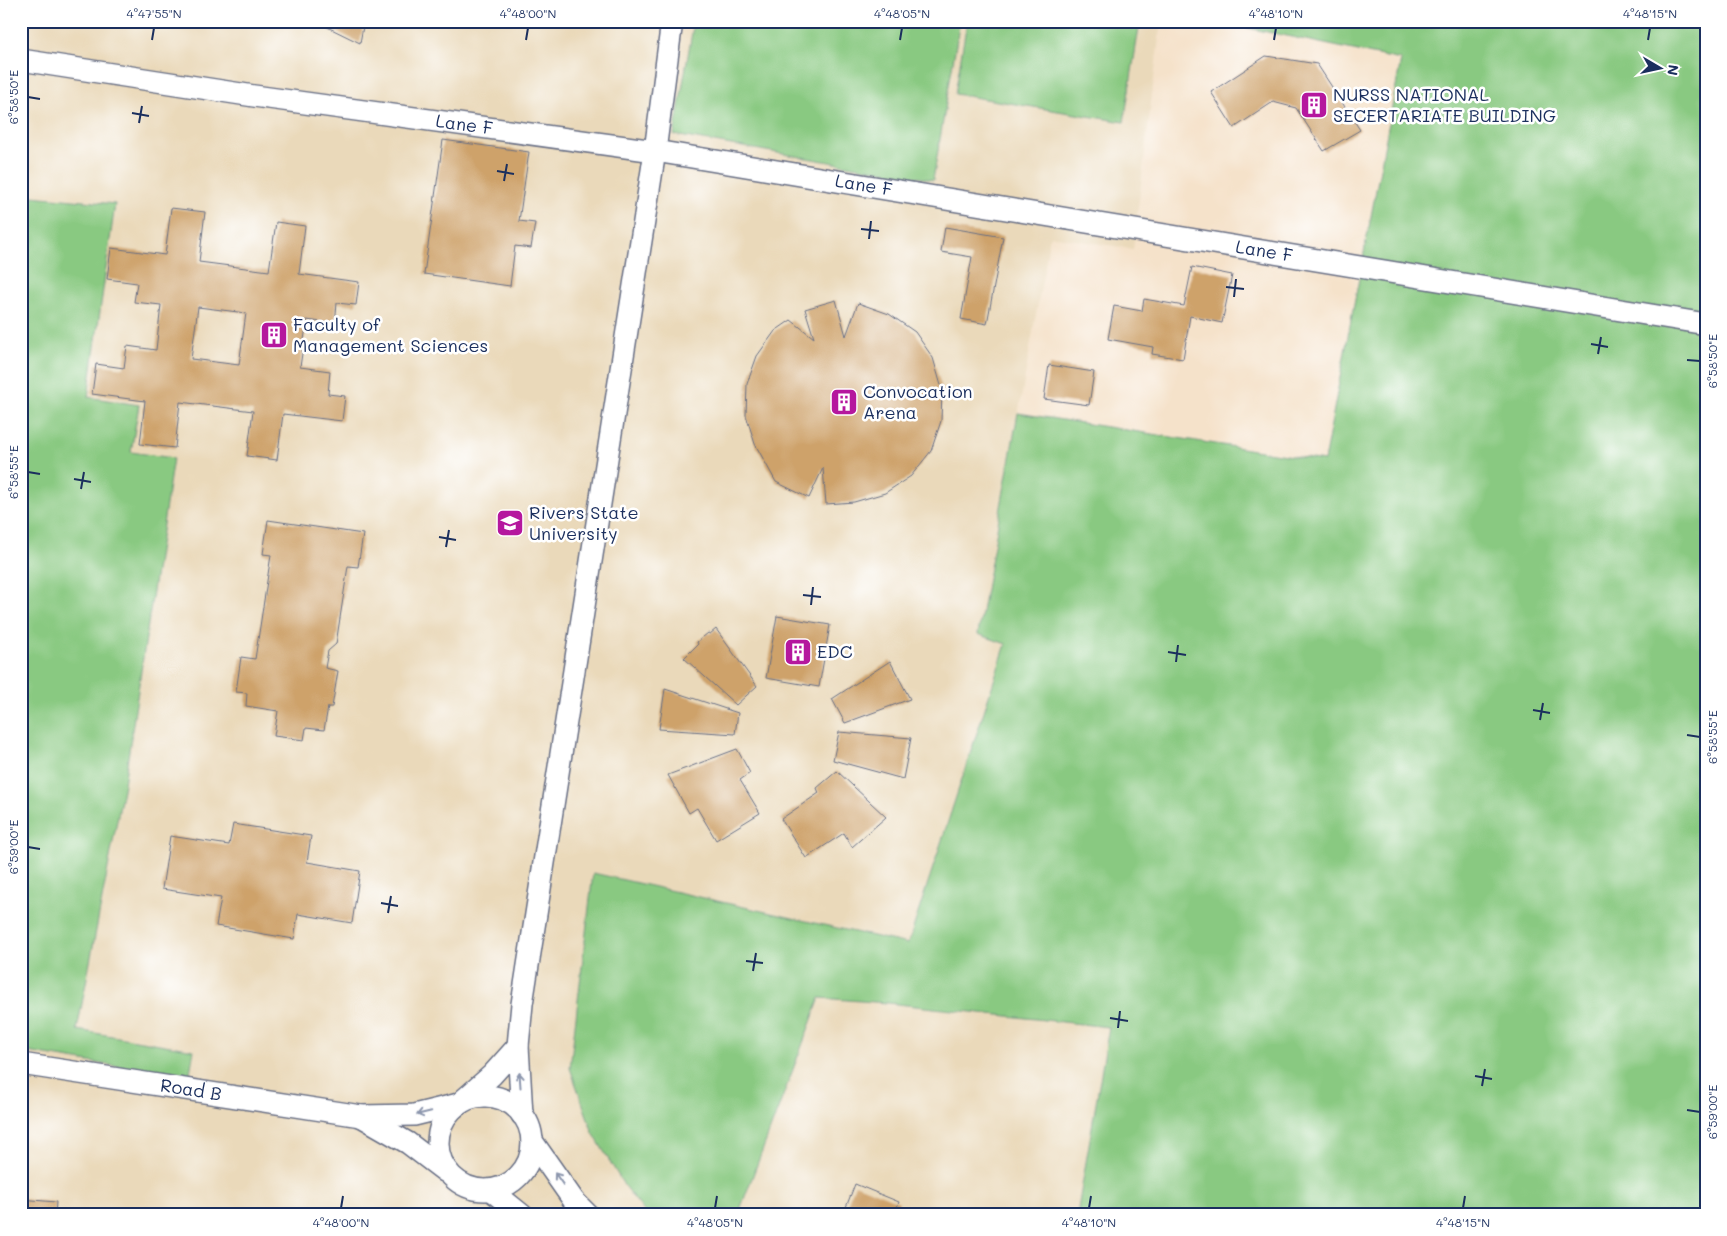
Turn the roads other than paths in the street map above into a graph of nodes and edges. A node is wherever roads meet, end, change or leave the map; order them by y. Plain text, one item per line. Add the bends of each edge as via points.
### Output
1 (672, 21) edge
2 (21, 60) edge
3 (655, 151) junction
4 (1706, 324) edge
5 (518, 1046) junction
6 (21, 1064) edge
7 (459, 1104) junction
8 (522, 1114) junction
9 (361, 1116) junction
10 (532, 1141) junction
11 (453, 1177) junction
12 (491, 1190) junction
13 (522, 1215) edge
14 (588, 1215) edge

1 - 3 street
2 - 3 street, Lane F
3 - 4 street, Lane F
3 - 5 street via 526,974
5 - 7 street
8 -> 5 street
6 - 9 street, Road B
7 - 8 street via 472,1098 500,1098
7 -> 9 street via 414,1115
7 - 11 street via 449,1113 438,1139 444,1166
8 - 10 street
9 - 11 street via 408,1143
10 - 12 street via 525,1168 505,1186
14 -> 10 street
11 - 12 street via 470,1188
12 - 13 street

